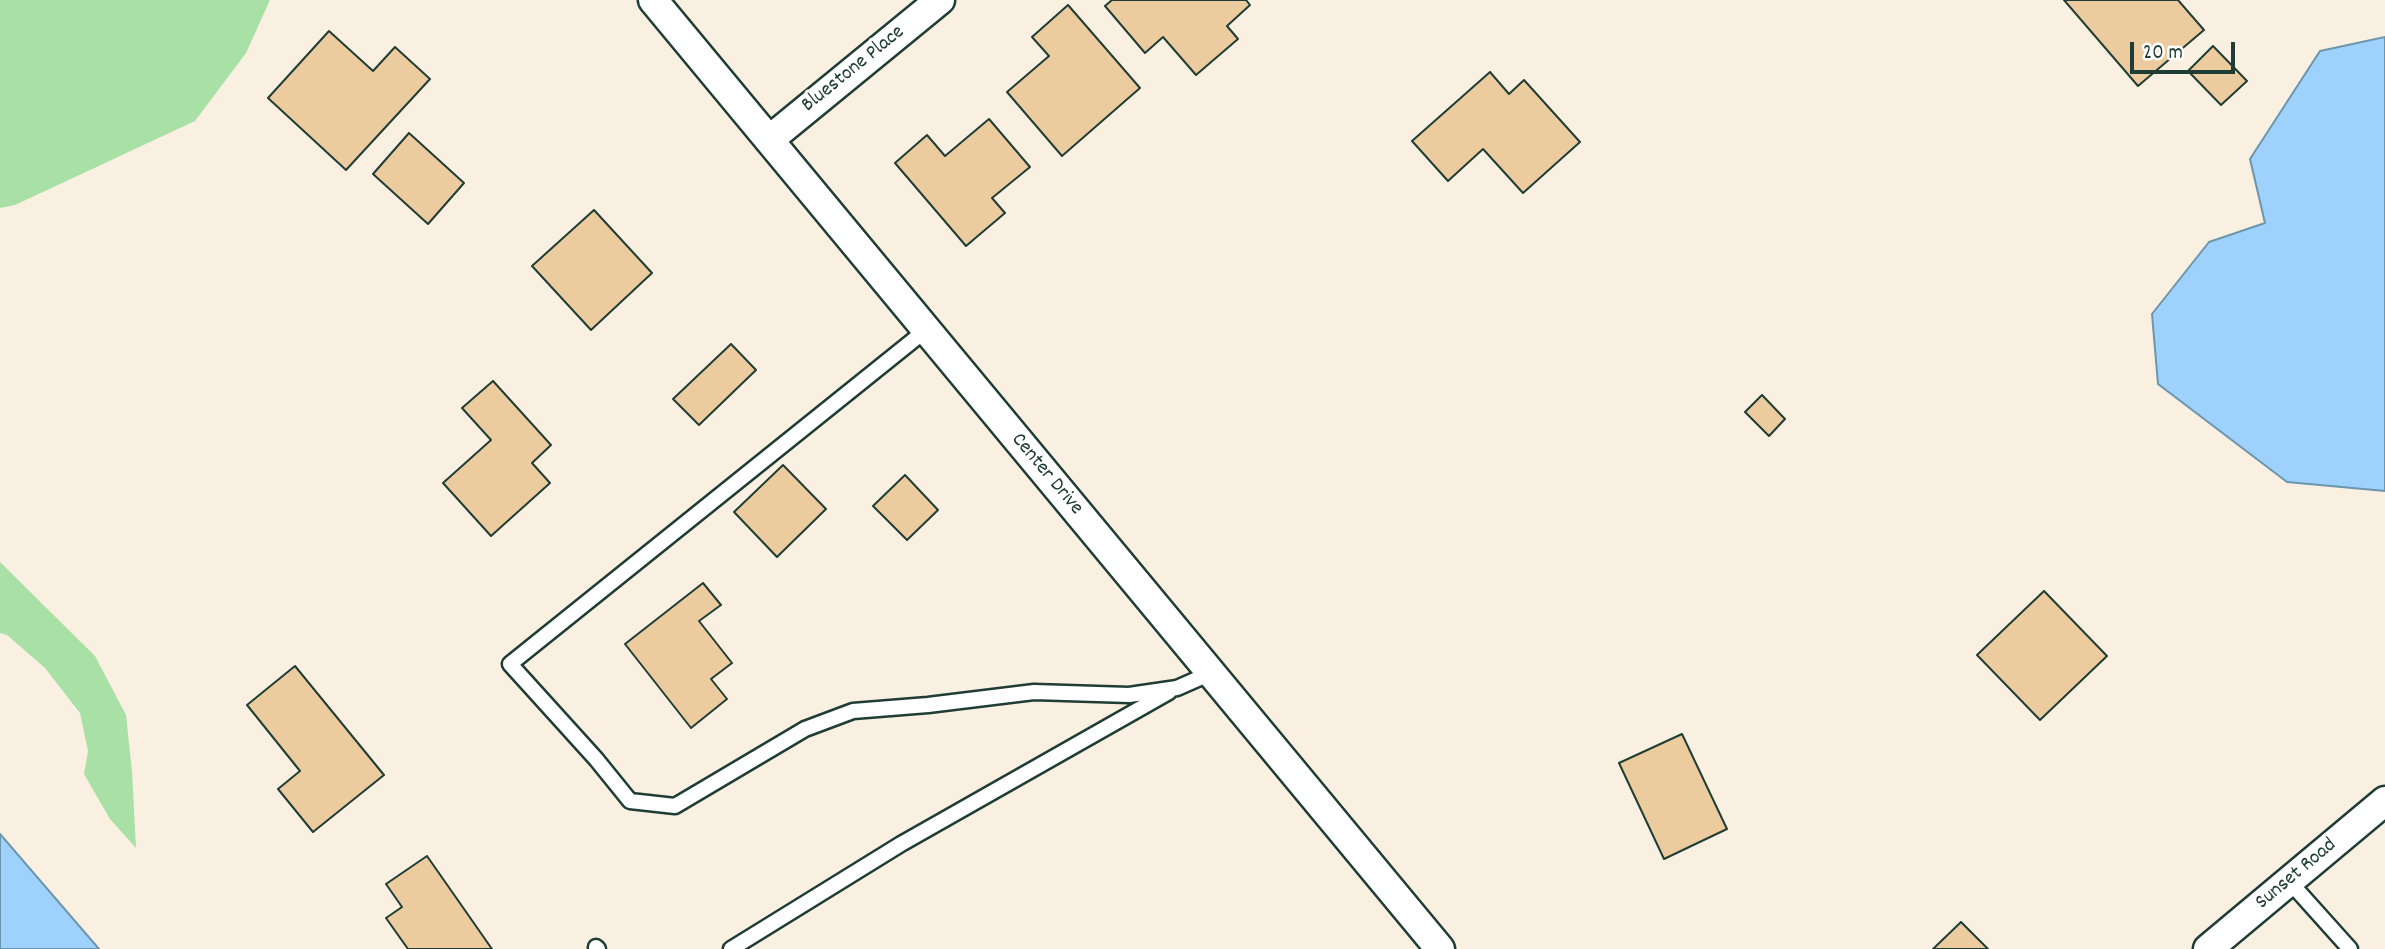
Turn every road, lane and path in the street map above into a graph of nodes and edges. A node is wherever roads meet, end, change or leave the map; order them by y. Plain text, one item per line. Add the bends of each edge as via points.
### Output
1 (653, 0) edge
2 (940, 0) edge
3 (769, 140) junction
4 (926, 330) junction
5 (1211, 673) junction
6 (1177, 688) junction
7 (2385, 801) edge
8 (2289, 881) junction
9 (731, 949) edge
10 (1440, 949) edge
11 (2208, 949) edge
12 (2350, 949) edge

1 - 3 street, Center Drive
2 - 3 street, Bluestone Place
3 - 4 street, Center Drive
4 - 5 street, Center Drive
4 - 6 lane via 510,663 631,801 675,806 805,729 853,711 1034,692 1129,695
5 - 6 lane
5 - 10 street, Center Drive
6 - 9 lane via 901,844
7 - 8 street, Sunset Road
8 - 11 street, Sunset Road
8 - 12 lane

